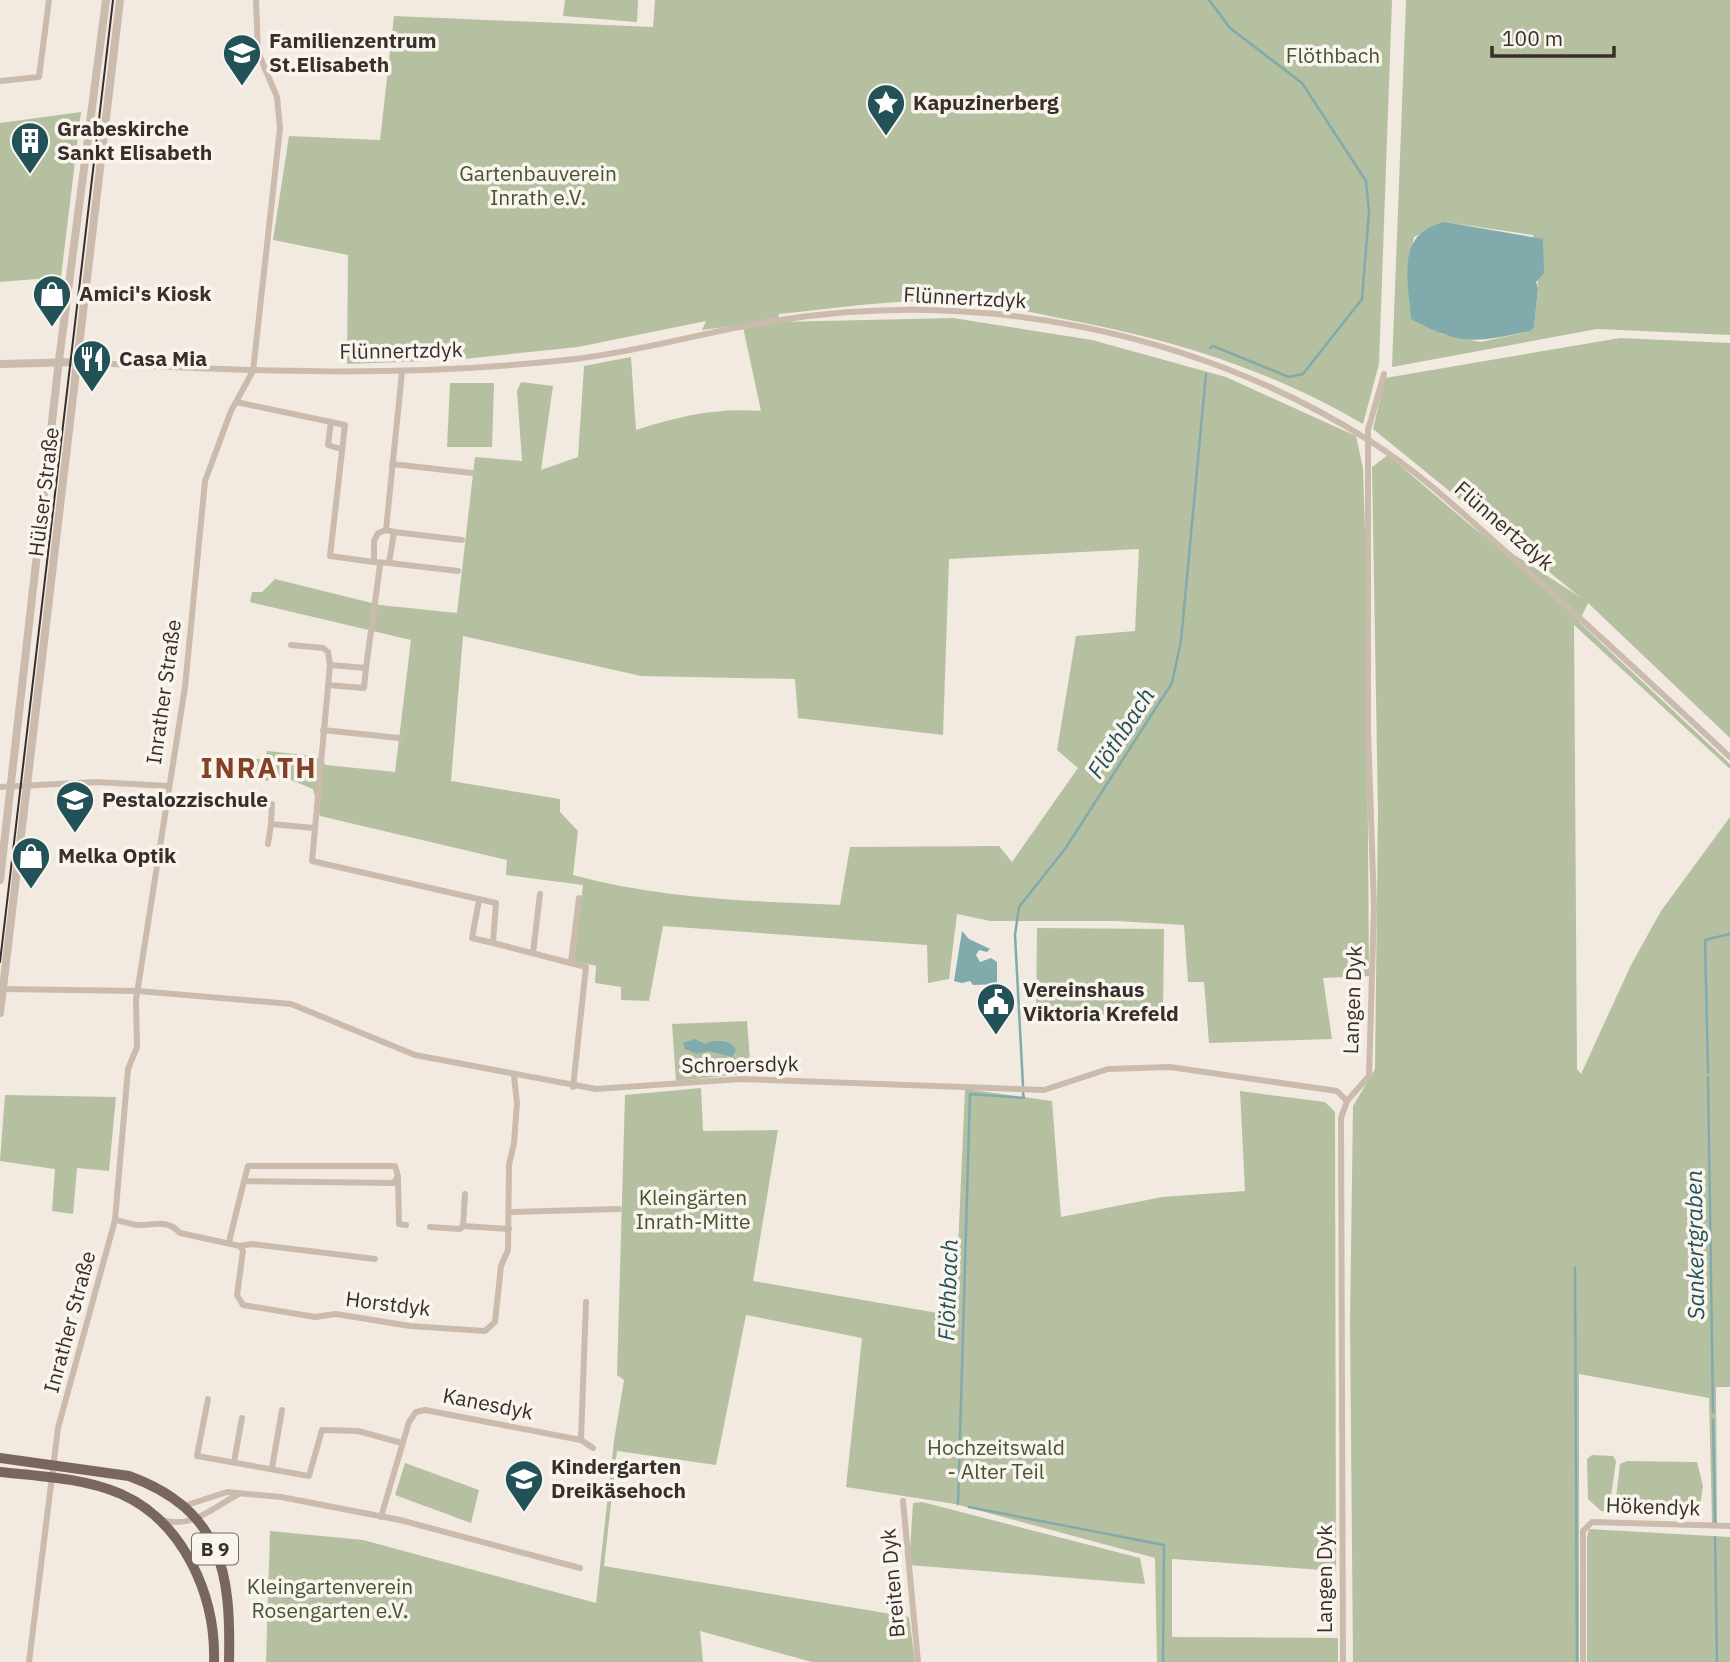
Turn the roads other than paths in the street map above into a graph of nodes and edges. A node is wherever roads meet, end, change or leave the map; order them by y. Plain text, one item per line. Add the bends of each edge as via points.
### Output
1 (49, 0) edge
2 (106, 0) edge
3 (120, 0) edge
4 (256, 0) edge
5 (0, 81) edge
6 (59, 360) junction
7 (78, 362) junction
8 (0, 364) edge
9 (253, 371) junction
10 (402, 372) junction
11 (1384, 374) dead end
12 (236, 402) junction
13 (331, 422) junction
14 (1367, 439) junction
15 (341, 449) junction
16 (392, 464) junction
17 (472, 473) dead end
18 (386, 530) junction
19 (394, 533) junction
20 (462, 540) dead end
21 (377, 563) junction
22 (389, 563) junction
23 (458, 571) dead end
24 (291, 645) dead end
25 (330, 665) junction
26 (366, 668) junction
27 (328, 685) junction
28 (323, 730) junction
29 (399, 738) dead end
30 (1730, 757) edge
31 (28, 785) junction
32 (4, 786) edge
33 (169, 786) junction
34 (272, 804) dead end
35 (271, 824) junction
36 (314, 828) junction
37 (268, 844) dead end
38 (0, 880) edge
39 (540, 894) dead end
40 (579, 898) dead end
41 (479, 900) junction
42 (493, 943) junction
43 (533, 953) junction
44 (571, 962) junction
45 (2, 989) junction
46 (138, 991) junction
47 (0, 1013) edge
48 (514, 1076) junction
49 (573, 1087) junction
50 (1347, 1101) junction
51 (319, 1165) junction
52 (398, 1176) junction
53 (244, 1181) junction
54 (319, 1183) junction
55 (465, 1194) dead end
56 (618, 1209) dead end
57 (510, 1212) junction
58 (115, 1220) junction
59 (406, 1225) dead end
60 (463, 1226) junction
61 (430, 1227) dead end
62 (509, 1229) junction
63 (229, 1242) junction
64 (240, 1246) junction
65 (375, 1259) dead end
66 (586, 1302) dead end
67 (208, 1399) dead end
68 (282, 1410) dead end
69 (242, 1418) dead end
70 (581, 1440) junction
71 (402, 1443) junction
72 (593, 1448) dead end
73 (0, 1458) edge
74 (234, 1462) junction
75 (54, 1465) junction
76 (272, 1468) junction
77 (0, 1472) edge
78 (53, 1479) junction
79 (240, 1493) junction
80 (903, 1501) dead end
81 (183, 1506) junction
82 (156, 1517) junction
83 (381, 1517) junction
84 (196, 1520) junction
85 (1730, 1526) edge
86 (580, 1568) dead end
87 (29, 1662) edge
88 (214, 1662) edge
89 (229, 1662) edge
90 (918, 1662) edge
91 (1343, 1662) edge
92 (1583, 1662) edge

1 - 5 street via 40,77
2 - 6 street, Hülser Straße
3 - 7 street, Hülser Straße
4 - 9 street, Inrather Straße via 258,52 277,97 280,128
6 - 7 street, Flünnertzdyk
6 - 8 street, Flünnertzdyk
6 - 32 street, Hülser Straße via 47,490
7 - 9 street, Flünnertzdyk
7 - 31 street, Hülser Straße
9 - 10 street, Flünnertzdyk
9 - 12 street, Inrather Straße
10 - 14 street, Flünnertzdyk via 578,359 778,320 953,312 1052,322 1162,347 1265,385
10 - 16 street
11 - 14 street, Langen Dyk
12 - 13 street
12 - 33 street, Inrather Straße via 205,481
13 - 15 street via 328,445
13 - 15 street via 345,425
14 - 30 street, Flünnertzdyk via 1409,467 1562,600
14 - 50 street, Langen Dyk via 1374,907 1369,1076
15 - 21 street via 330,555
16 - 17 street
16 - 18 street
18 - 19 street
18 - 21 street via 374,541
19 - 20 street
19 - 22 street
21 - 22 street
21 - 26 street
22 - 23 street
24 - 25 street via 323,648
25 - 26 street
25 - 27 street
26 - 27 street via 365,688
27 - 28 street
28 - 29 street
28 - 36 street
31 - 32 street
31 - 33 street
31 - 45 street, Hülser Straße
32 - 38 street, Hülser Straße
33 - 46 street, Inrather Straße
34 - 35 street
35 - 36 street
35 - 37 street
36 - 41 street via 312,860
39 - 43 street
40 - 44 street
41 - 42 street via 496,903
41 - 42 street via 472,938
42 - 43 street
43 - 44 street
44 - 49 street via 586,967
45 - 46 street
45 - 47 street, Hülser Straße
46 - 48 street, Schroersdyk via 291,1004 415,1055
46 - 58 street, Inrather Straße via 137,1047 128,1069
48 - 49 street, Schroersdyk
48 - 57 street, Horstdyk via 517,1103 509,1165
49 - 50 street, Schroersdyk via 741,1079 1044,1090 1108,1069 1170,1067 1337,1091
50 - 91 street, Langen Dyk via 1341,1118 1340,1160
51 - 52 street via 395,1166
51 - 53 street via 248,1166
51 - 54 street
52 - 54 street via 394,1184
52 - 59 street via 398,1224
53 - 54 street
53 - 63 street
55 - 60 street
56 - 57 street
57 - 62 street, Horstdyk
58 - 63 street, Horstdyk via 162,1223 180,1233
58 - 75 street, Inrather Straße via 58,1428
60 - 61 street
60 - 62 street
62 - 64 street, Horstdyk via 495,1322 478,1331 336,1314 315,1317 243,1305 237,1295
63 - 64 street, Horstdyk
64 - 65 street, Horstdyk
66 - 70 street
67 - 74 street via 197,1456
68 - 76 street
69 - 74 street
70 - 71 street, Kanesdyk via 425,1410 416,1412 409,1422
70 - 72 street, Kanesdyk
71 - 76 street via 358,1430 322,1430 309,1476
71 - 83 street, Kanesdyk
73 - 75 main road, B 9
74 - 76 street
75 - 78 street, Inrather Straße
75 - 81 main road, B 9 via 129,1476
77 - 78 main road, B 9
78 - 82 main road, B 9 via 120,1493
78 - 87 street, Inrather Straße
79 - 81 street via 227,1492
79 - 83 street
79 - 84 street
80 - 90 street, Breiten Dyk
81 - 84 main road, B 9
82 - 84 street via 174,1523
82 - 88 main road, B 9 via 198,1574 210,1618
83 - 86 street
84 - 89 main road, B 9 via 226,1577
85 - 92 street, Hökendyk via 1592,1522 1583,1531

